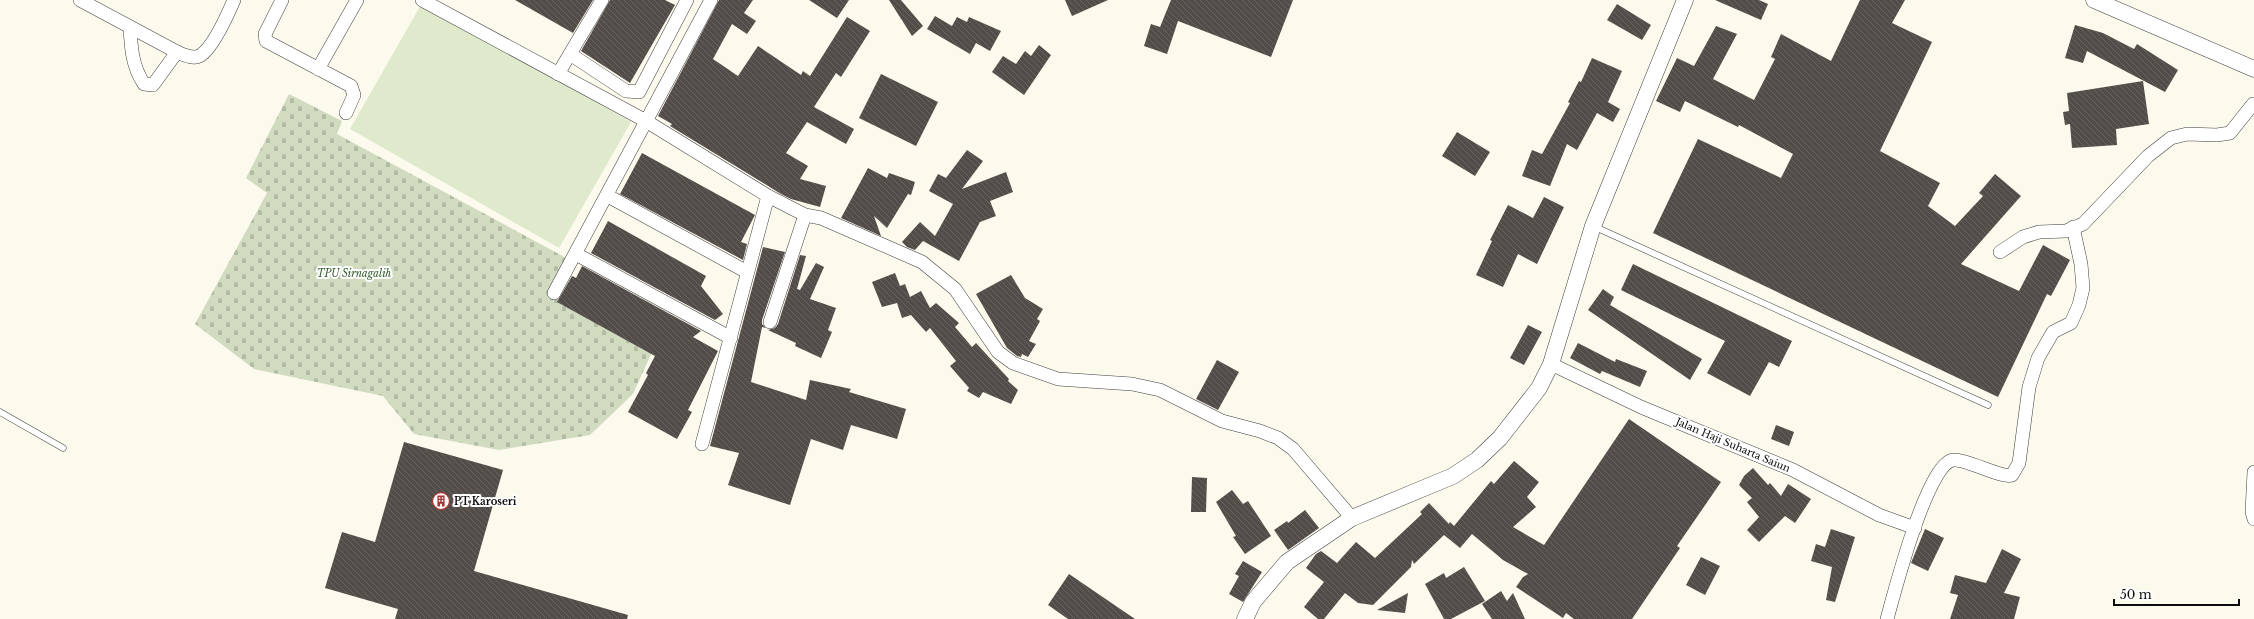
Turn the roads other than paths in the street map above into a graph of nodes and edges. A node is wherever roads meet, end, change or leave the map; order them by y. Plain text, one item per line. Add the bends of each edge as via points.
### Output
1 (80, 0) edge
2 (234, 0) edge
3 (282, 0) edge
4 (356, 0) edge
5 (422, 0) edge
6 (602, 0) edge
7 (687, 0) edge
8 (711, 0) edge
9 (1685, 0) edge
10 (2094, 0) edge
11 (130, 27) junction
12 (177, 52) junction
13 (570, 54) junction
14 (318, 69) junction
15 (2254, 69) edge
16 (558, 74) junction
17 (2254, 104) edge
18 (346, 113) dead end
19 (646, 121) junction
20 (608, 196) junction
21 (768, 196) junction
22 (805, 215) junction
23 (1593, 226) junction
24 (2072, 227) junction
25 (2000, 252) dead end
26 (576, 254) junction
27 (747, 272) junction
28 (554, 293) dead end
29 (770, 322) dead end
30 (731, 338) junction
31 (1551, 364) junction
32 (1988, 404) dead end
33 (0, 412) edge
34 (702, 444) dead end
35 (63, 448) dead end
36 (2254, 472) edge
37 (1352, 518) junction
38 (2254, 520) edge
39 (1915, 528) junction
40 (1245, 619) edge
41 (1887, 619) edge

1 - 11 street
2 - 12 street via 210,44 201,55 191,57
3 - 14 street via 265,34 266,41
4 - 14 street
5 - 16 street
6 - 13 street
7 - 13 street via 639,92 626,91
8 - 19 street
9 - 23 street
10 - 15 street
11 - 12 street
11 - 12 street via 136,72 144,84 153,84
13 - 16 street
14 - 18 street via 352,88 354,95
16 - 19 street
17 - 24 street via 2230,133 2187,134 2171,138 2148,156 2090,218 2083,224
19 - 20 street
19 - 21 street
20 - 26 street
20 - 27 street
21 - 22 street
21 - 27 street
22 - 29 street
22 - 37 street via 821,218 922,262 955,289 998,352 1013,363 1058,379 1132,384 1160,390 1222,420 1278,438 1293,449
23 - 31 street
23 - 32 lane
24 - 25 street via 2066,231 2038,232 2023,237
24 - 39 street via 2081,264 2081,299 2071,322 2053,332 2038,358 2029,387 2020,463 2011,476 1955,460 1944,464 1935,477
26 - 28 street
26 - 30 street
27 - 30 street
30 - 34 street
31 - 37 street via 1539,388 1520,413 1500,438 1477,460 1452,476
31 - 39 street, Jalan Haji Suharta Saiun via 1641,407 1793,470 1880,515
33 - 35 lane
36 - 38 street
37 - 40 street via 1287,562 1252,602
39 - 41 street

